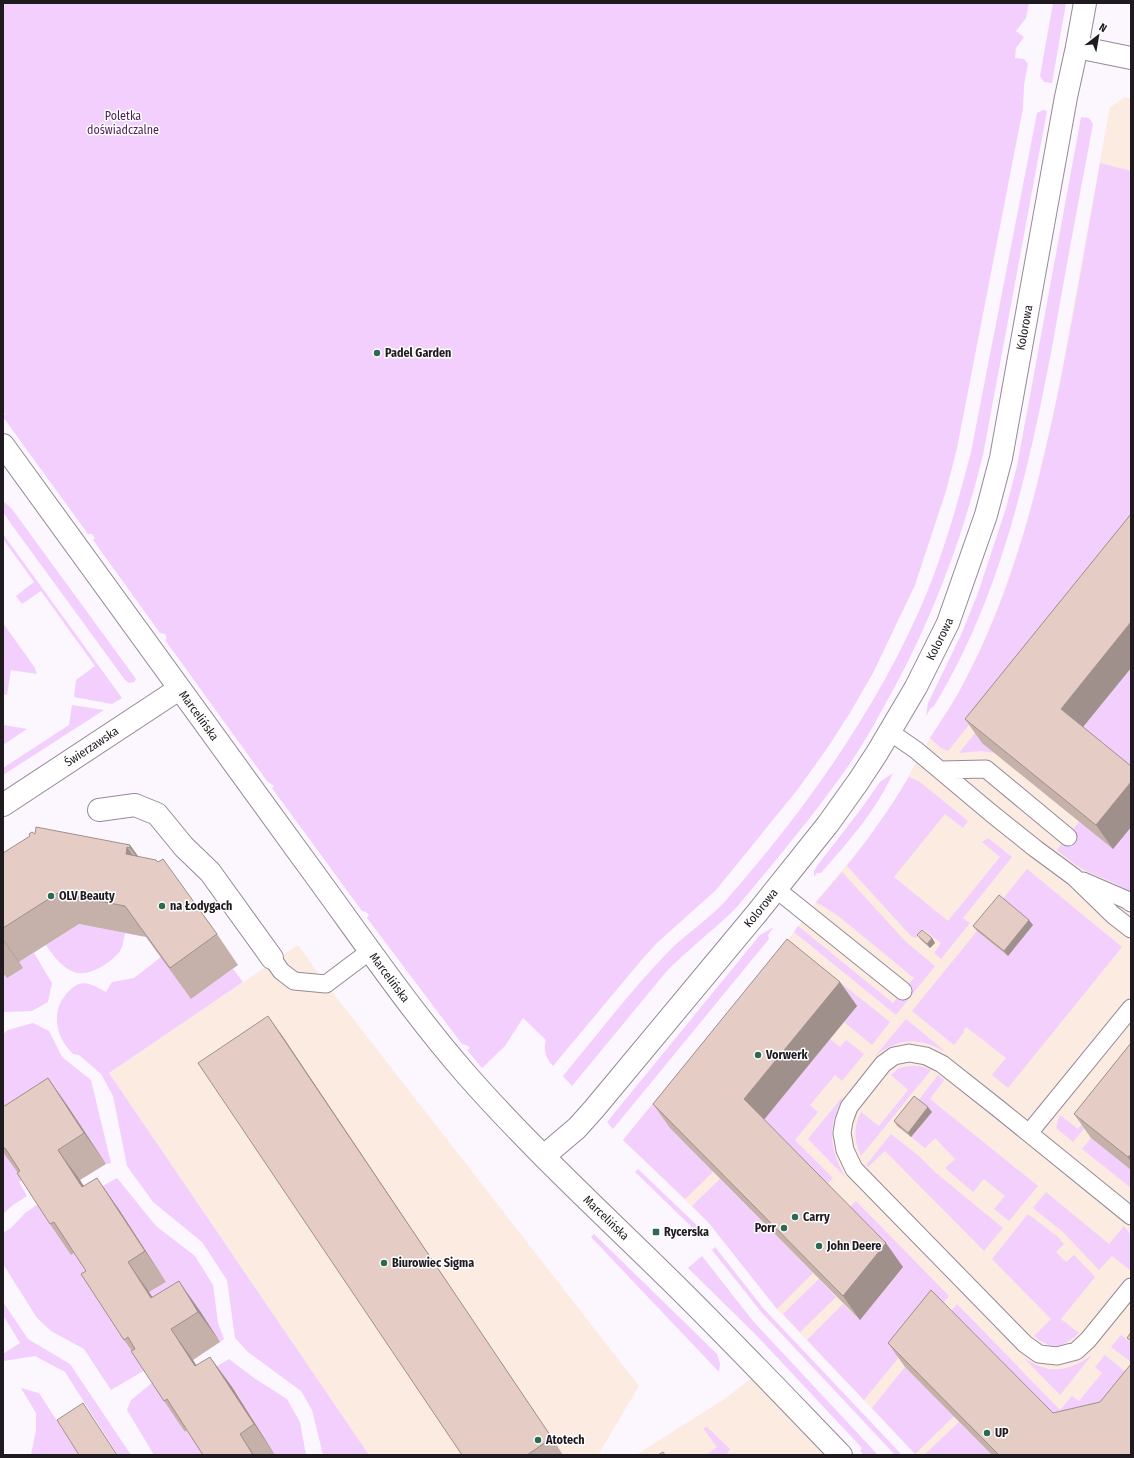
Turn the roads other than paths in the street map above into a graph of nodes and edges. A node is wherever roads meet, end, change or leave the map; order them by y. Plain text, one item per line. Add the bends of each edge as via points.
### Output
1 (1085, 3) edge
2 (1077, 47) junction
3 (1131, 58) edge
4 (3, 445) edge
5 (179, 689) junction
6 (890, 732) junction
7 (941, 770) junction
8 (3, 805) edge
9 (99, 810) dead end
10 (1068, 837) edge
11 (1074, 877) junction
12 (776, 889) junction
13 (1131, 903) edge
14 (1131, 929) edge
15 (370, 951) junction
16 (272, 958) joint
17 (903, 992) dead end
18 (1131, 1008) edge
19 (1029, 1133) junction
20 (544, 1156) junction
21 (1131, 1216) edge
22 (1131, 1287) edge
23 (841, 1455) edge

1 - 2 street, Kolorowa
2 - 3 street
2 - 6 street, Kolorowa via 1001,458 986,515 948,623
4 - 5 street, Marcelińska
5 - 8 street, Świerzawska
5 - 15 street, Marcelińska
6 - 7 lane
6 - 12 street, Kolorowa via 828,824
7 - 10 lane via 986,768
7 - 11 lane via 997,818
9 - 16 street via 134,805 157,814 184,847 210,872
11 - 13 lane
11 - 14 lane
12 - 17 lane
12 - 20 street, Kolorowa via 594,1109 577,1128
15 - 16 lane via 326,984 294,981 280,971
15 - 20 street, Marcelińska via 468,1077
18 - 19 lane
19 - 21 lane
19 - 22 lane via 942,1064 926,1056 909,1053 894,1056 883,1064 849,1107 842,1133 845,1150 854,1169 1025,1344 1039,1354 1057,1356 1076,1351
20 - 23 street, Marcelińska via 673,1282

